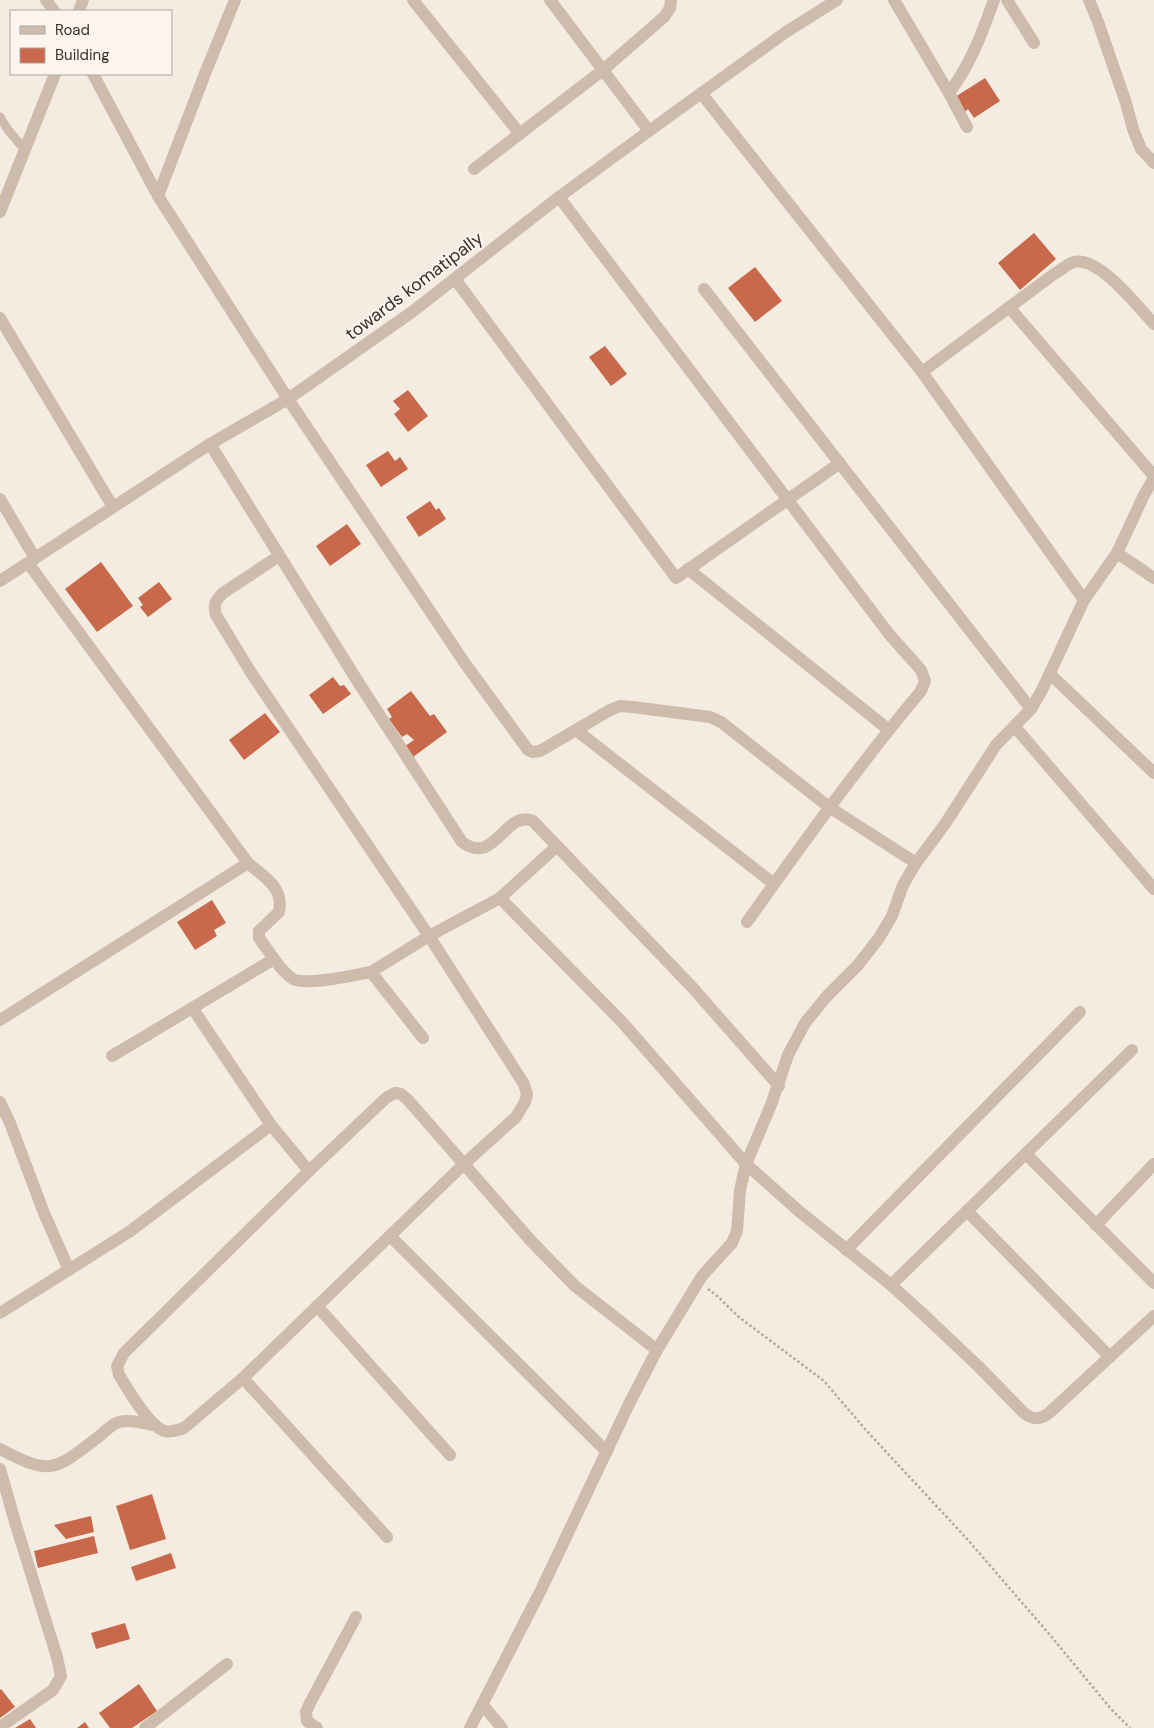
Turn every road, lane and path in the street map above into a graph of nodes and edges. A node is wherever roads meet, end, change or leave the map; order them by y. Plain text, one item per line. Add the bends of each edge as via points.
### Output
1 (235, 0) edge
2 (413, 0) edge
3 (550, 0) edge
4 (671, 0) edge
5 (837, 0) edge
6 (894, 0) edge
7 (994, 0) edge
8 (1007, 0) edge
9 (1089, 0) edge
10 (1034, 43) dead end
11 (603, 70) junction
12 (55, 75) edge
13 (94, 75) edge
14 (701, 93) junction
15 (949, 93) junction
16 (0, 116) edge
17 (967, 127) dead end
18 (649, 131) junction
19 (520, 134) junction
20 (24, 150) junction
21 (1154, 163) edge
22 (474, 169) dead end
23 (158, 196) junction
24 (559, 197) junction
25 (0, 212) edge
26 (455, 278) junction
27 (704, 289) dead end
28 (1009, 308) junction
29 (0, 318) edge
30 (1154, 324) edge
31 (922, 372) junction
32 (288, 399) junction
33 (210, 444) junction
34 (840, 462) junction
35 (1154, 477) edge
36 (0, 499) edge
37 (788, 500) junction
38 (113, 507) junction
39 (1117, 554) junction
40 (279, 556) junction
41 (31, 560) junction
42 (688, 569) junction
43 (1154, 578) edge
44 (0, 581) edge
45 (1084, 600) junction
46 (1050, 674) junction
47 (1032, 709) junction
48 (1015, 727) junction
49 (576, 730) junction
50 (889, 730) junction
51 (1154, 773) edge
52 (829, 807) junction
53 (557, 846) junction
54 (248, 863) junction
55 (916, 863) junction
56 (774, 884) junction
57 (1154, 889) edge
58 (500, 898) junction
59 (747, 922) dead end
60 (429, 936) junction
61 (274, 959) junction
62 (371, 972) junction
63 (193, 1009) junction
64 (1080, 1012) dead end
65 (0, 1020) edge
66 (423, 1038) dead end
67 (1132, 1050) dead end
68 (112, 1056) dead end
69 (779, 1086) junction
70 (0, 1102) edge
71 (272, 1126) junction
72 (1026, 1154) junction
73 (464, 1164) junction
74 (746, 1164) junction
75 (1154, 1164) edge
76 (309, 1171) junction
77 (967, 1211) junction
78 (1096, 1225) junction
79 (390, 1236) junction
80 (846, 1250) junction
81 (69, 1270) junction
82 (1154, 1283) edge
83 (698, 1284) junction
84 (891, 1285) junction
85 (317, 1306) junction
86 (1, 1309) edge
87 (1154, 1316) edge
88 (657, 1350) junction
89 (1110, 1357) junction
90 (243, 1378) junction
91 (154, 1425) junction
92 (0, 1449) edge
93 (607, 1452) junction
94 (450, 1455) dead end
95 (0, 1469) edge
96 (388, 1537) dead end
97 (356, 1617) dead end
98 (227, 1664) dead end
99 (482, 1704) junction
100 (0, 1727) edge
101 (145, 1728) edge
102 (317, 1728) edge
103 (470, 1728) edge
104 (502, 1728) edge
105 (1130, 1728) edge

1 - 23 street
2 - 19 street
3 - 11 street
4 - 11 street via 664,17
5 - 14 street, towards komatipally
6 - 15 street
7 - 15 street via 977,48
8 - 10 street
9 - 21 street via 1133,129 1141,149
11 - 18 street
11 - 19 street
12 - 20 street
13 - 23 street
14 - 18 street, towards komatipally
14 - 31 street
15 - 17 street
16 - 20 lane
18 - 24 street, towards komatipally
19 - 22 street
20 - 25 street
23 - 32 street
24 - 26 street, towards komatipally
24 - 37 street
26 - 32 street, towards komatipally
26 - 42 street via 676,578
27 - 34 street
28 - 30 street via 1074,262 1090,264 1106,274
28 - 31 street
28 - 35 street
29 - 38 street
31 - 45 street
32 - 33 street, towards komatipally
32 - 49 street via 464,662 525,747 536,753
33 - 38 street, towards komatipally
33 - 40 street
34 - 37 street
34 - 47 street
35 - 39 street
36 - 41 street
37 - 42 street
37 - 50 street via 889,634 921,670 925,681 921,691
38 - 41 street, towards komatipally
39 - 43 street
39 - 45 street
40 - 53 street via 462,842 475,850 481,849 514,824 528,819
40 - 60 street via 223,593 216,600 216,615 250,671
41 - 44 street, towards komatipally
41 - 54 street
42 - 50 street
45 - 46 street
46 - 47 street
46 - 51 street
47 - 48 street
48 - 55 street via 996,745
48 - 57 street
49 - 52 street via 620,706 710,717 721,722
49 - 56 street
50 - 52 street
52 - 55 street
52 - 56 street
53 - 58 street
53 - 69 street via 692,987
54 - 61 street via 280,894 279,912 259,931 259,938
54 - 65 street
55 - 69 street via 879,938 805,1023 788,1055
56 - 59 street
58 - 60 street
58 - 74 street via 622,1022
60 - 62 street
60 - 73 street via 524,1084 527,1094 516,1117
61 - 62 street via 295,980 309,982
61 - 63 street
62 - 66 street
63 - 68 street
63 - 71 street
64 - 80 street
67 - 72 street
69 - 74 street
70 - 81 street
71 - 76 street
71 - 81 street via 129,1232
72 - 77 street
72 - 78 street
73 - 76 street via 408,1100 395,1093
73 - 79 street
73 - 88 street via 575,1286
74 - 80 street
74 - 83 street via 737,1231 732,1243
75 - 78 street
76 - 91 street via 119,1360 119,1375
77 - 84 street
77 - 89 street
78 - 82 street
79 - 85 street
79 - 93 street
80 - 84 street
81 - 86 street
83 - 88 street
83 - 105 path via 824,1380
84 - 89 street via 1031,1418 1049,1413
85 - 90 street
85 - 94 street
87 - 89 street
88 - 93 street
90 - 91 street via 184,1428 164,1431
90 - 96 street
91 - 92 street via 116,1422 73,1456 44,1468 26,1463
93 - 99 street
95 - 100 street via 61,1676 53,1690
97 - 102 street via 306,1712 307,1721
98 - 101 street
99 - 103 street
99 - 104 street

